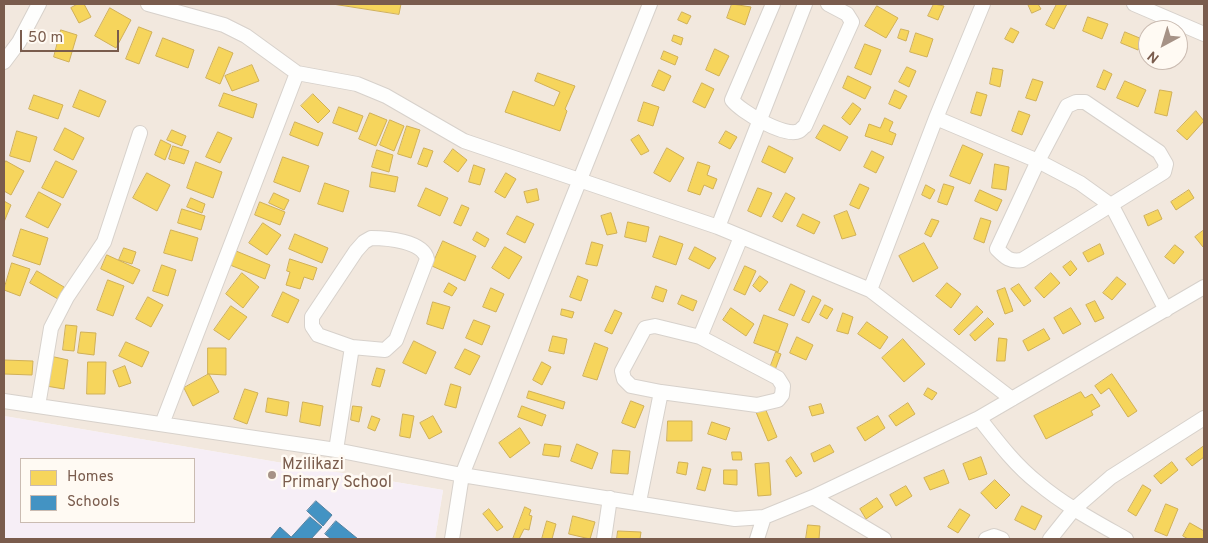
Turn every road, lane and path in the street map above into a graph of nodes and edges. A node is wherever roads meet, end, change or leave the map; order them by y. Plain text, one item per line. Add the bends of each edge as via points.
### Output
1 (39, 4) edge
2 (148, 4) edge
3 (650, 4) edge
4 (773, 4) edge
5 (805, 4) edge
6 (828, 4) edge
7 (983, 4) edge
8 (1134, 4) edge
9 (1204, 34) edge
10 (4, 62) edge
11 (297, 73) junction
12 (936, 118) junction
13 (760, 121) junction
14 (140, 133) dead end
15 (1038, 161) junction
16 (580, 179) junction
17 (1112, 206) junction
18 (718, 227) junction
19 (742, 236) junction
20 (1204, 286) edge
21 (870, 290) junction
22 (1166, 310) junction
23 (700, 337) junction
24 (352, 347) junction
25 (661, 392) junction
26 (1012, 399) junction
27 (4, 401) edge
28 (38, 406) junction
29 (979, 418) junction
30 (1204, 418) edge
31 (162, 424) junction
32 (336, 450) junction
33 (462, 475) junction
34 (813, 497) junction
35 (610, 498) junction
36 (639, 502) junction
37 (1074, 509) junction
38 (764, 517) junction
39 (452, 539) edge
40 (604, 539) edge
41 (757, 539) edge
42 (884, 539) edge
43 (986, 539) edge
44 (1002, 539) edge
45 (1050, 539) edge
46 (1126, 539) edge

1 - 10 street via 19,42
2 - 11 street via 230,27
3 - 16 street
4 - 13 street via 732,100
5 - 13 street
6 - 13 street via 847,14 852,22 805,126 791,132
7 - 12 street
8 - 9 street
11 - 16 street via 357,84 386,96 464,141
11 - 31 street
12 - 15 street
12 - 21 street
13 - 18 street
14 - 28 street via 104,242 51,328
15 - 17 street via 1080,183
15 - 17 street via 997,249 1006,258 1022,260
15 - 17 street via 1067,106 1085,102 1159,152 1166,164 1164,172
16 - 18 street
16 - 33 street
17 - 22 street
18 - 19 street
19 - 21 street
19 - 23 street
20 - 22 street
21 - 26 street
22 - 26 street
23 - 25 street via 655,326 645,328 622,371 631,386
23 - 25 street via 778,378 783,386 782,395 778,400 757,405
24 - 24 street via 385,350 396,340 427,259 419,247 381,238 364,242 318,308 311,322 314,331
24 - 32 street
25 - 36 street
26 - 29 street
27 - 28 street
28 - 31 street
29 - 34 street
29 - 37 street via 1004,451 1038,483
30 - 37 street via 1111,477
31 - 32 street
32 - 33 street
33 - 35 street
33 - 39 street
34 - 38 street
34 - 42 street
35 - 36 street
35 - 40 street
36 - 38 street via 735,518
37 - 45 street
37 - 46 street
38 - 41 street
43 - 44 street via 994,536

